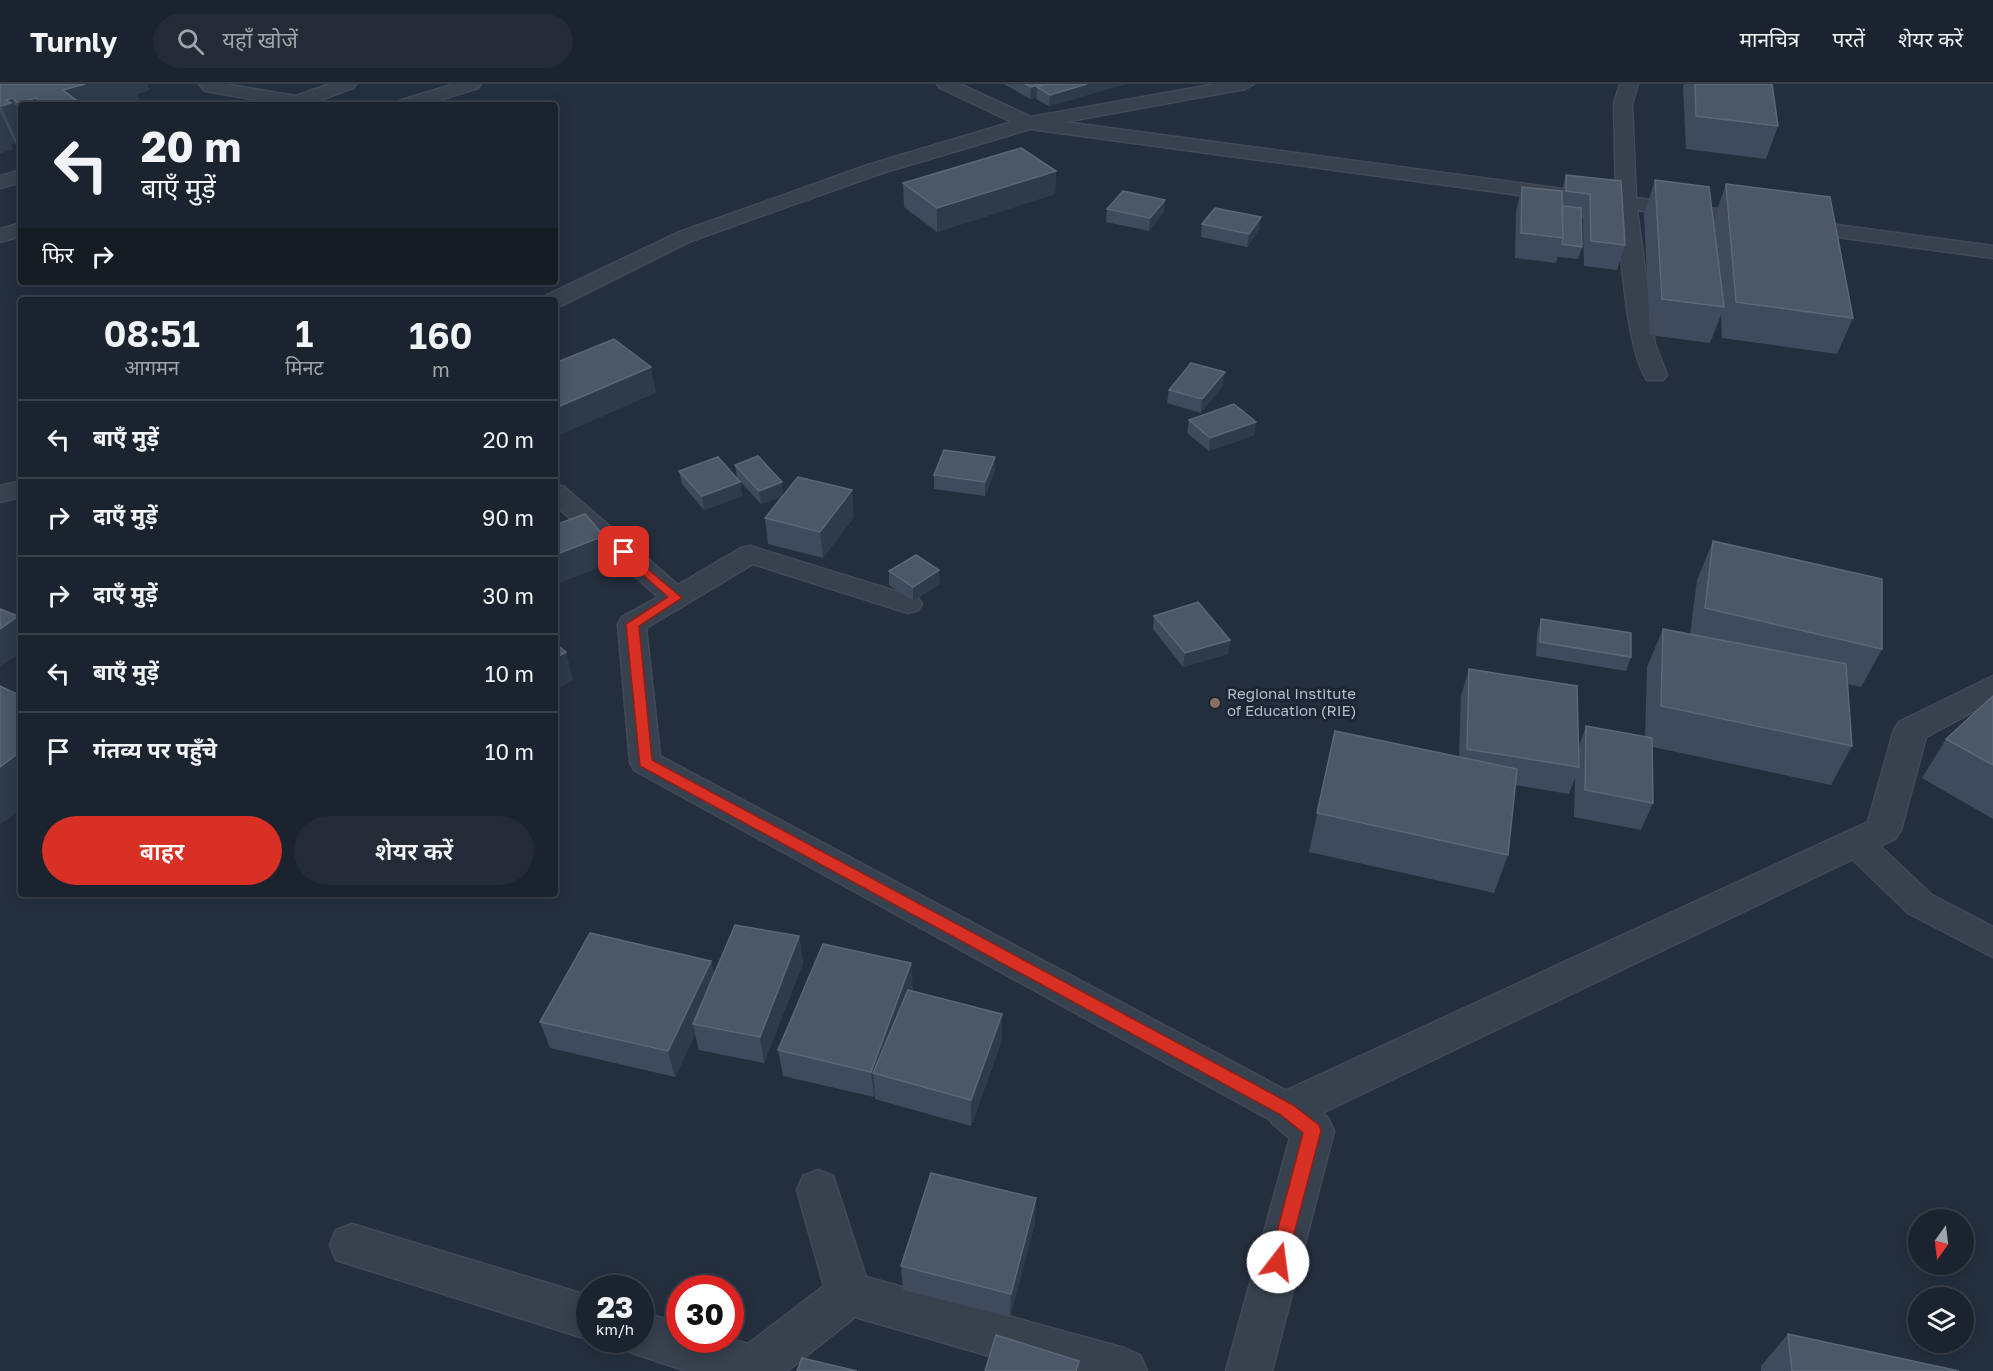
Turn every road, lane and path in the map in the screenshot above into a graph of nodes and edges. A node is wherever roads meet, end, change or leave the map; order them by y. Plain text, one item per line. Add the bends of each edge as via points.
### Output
1 (207, 84) edge
2 (346, 84) edge
3 (472, 84) edge
4 (946, 84) edge
5 (1245, 84) edge
6 (1629, 84) edge
7 (240, 92) junction
8 (292, 100) junction
9 (203, 102) dead end
10 (281, 102) edge
11 (303, 102) edge
12 (415, 102) edge
13 (1029, 123) junction
14 (18, 177) edge
15 (0, 182) edge
16 (1626, 205) junction
17 (18, 230) edge
18 (0, 236) edge
19 (1993, 252) edge
20 (558, 299) edge
21 (1655, 375) dead end
22 (18, 490) edge
23 (0, 494) edge
24 (558, 495) edge
25 (676, 598) junction
26 (908, 604) dead end
27 (1993, 687) edge
28 (1959, 705) junction
29 (1993, 725) edge
30 (1855, 842) junction
31 (1993, 943) edge
32 (1287, 1110) junction
33 (818, 1190) dead end
34 (352, 1245) dead end
35 (849, 1294) junction
36 (576, 1314) edge
37 (654, 1338) edge
38 (751, 1369) edge
39 (1124, 1371) edge
40 (1249, 1371) edge

1 - 7 lane
2 - 8 lane
3 - 12 lane
4 - 13 lane
5 - 13 lane
6 - 16 lane via 1623,105
7 - 8 lane
7 - 9 lane
8 - 10 lane
8 - 11 lane
13 - 16 lane
13 - 20 lane via 875,169 684,237
14 - 15 lane
16 - 19 lane
16 - 21 lane via 1644,344
17 - 18 lane
22 - 23 lane
24 - 25 lane
25 - 26 lane via 750,554
25 - 32 lane via 632,624 645,762
27 - 28 street
28 - 29 street
28 - 30 street via 1911,730 1883,830
30 - 31 lane via 1920,904
30 - 32 street
32 - 40 street via 1313,1131
33 - 35 street
34 - 36 street
35 - 38 street
35 - 39 street
37 - 38 street

